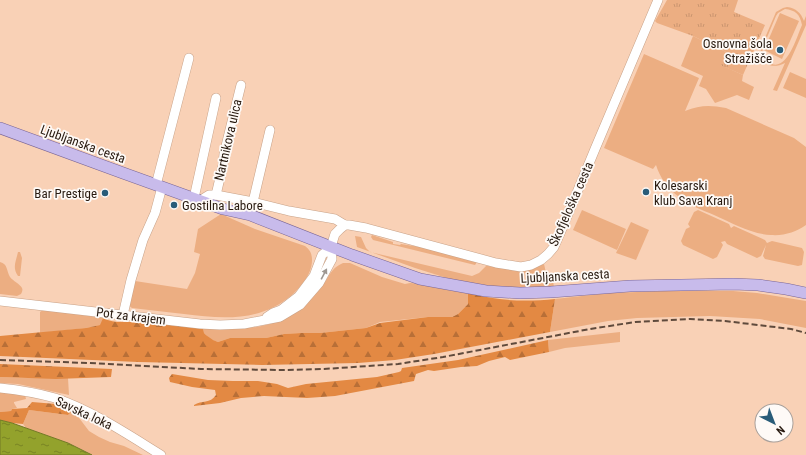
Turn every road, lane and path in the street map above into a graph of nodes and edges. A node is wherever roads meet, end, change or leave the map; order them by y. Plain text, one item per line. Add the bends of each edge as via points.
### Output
1 (658, 0) edge
2 (189, 58) dead end
3 (241, 86) dead end
4 (216, 98) dead end
5 (0, 128) edge
6 (270, 130) dead end
7 (159, 186) junction
8 (216, 195) junction
9 (198, 199) junction
10 (254, 202) junction
11 (345, 225) junction
12 (331, 248) junction
13 (806, 293) edge
14 (0, 301) edge
15 (124, 315) junction
16 (0, 388) edge
17 (161, 455) edge

1 - 11 street, Škofjeloška cesta via 562,231 554,247 541,260 521,267 496,263 366,228
2 - 7 street
3 - 8 street, Nartnikova ulica
4 - 9 street
5 - 7 main road, Ljubljanska cesta
6 - 10 street
7 - 9 main road, Ljubljanska cesta
7 - 15 street via 158,204 143,240
8 - 9 street
8 - 10 street
9 - 12 main road, Ljubljanska cesta via 248,222
10 - 11 street via 336,219
11 - 12 street via 335,234
12 - 13 main road, Ljubljanska cesta via 420,279 486,291 520,293 630,286 733,284
12 - 15 street, Pot za krajem via 322,255 314,276 299,296 263,320 220,325
14 - 15 street, Pot za krajem
16 - 17 street, Savska loka via 32,392 75,406

